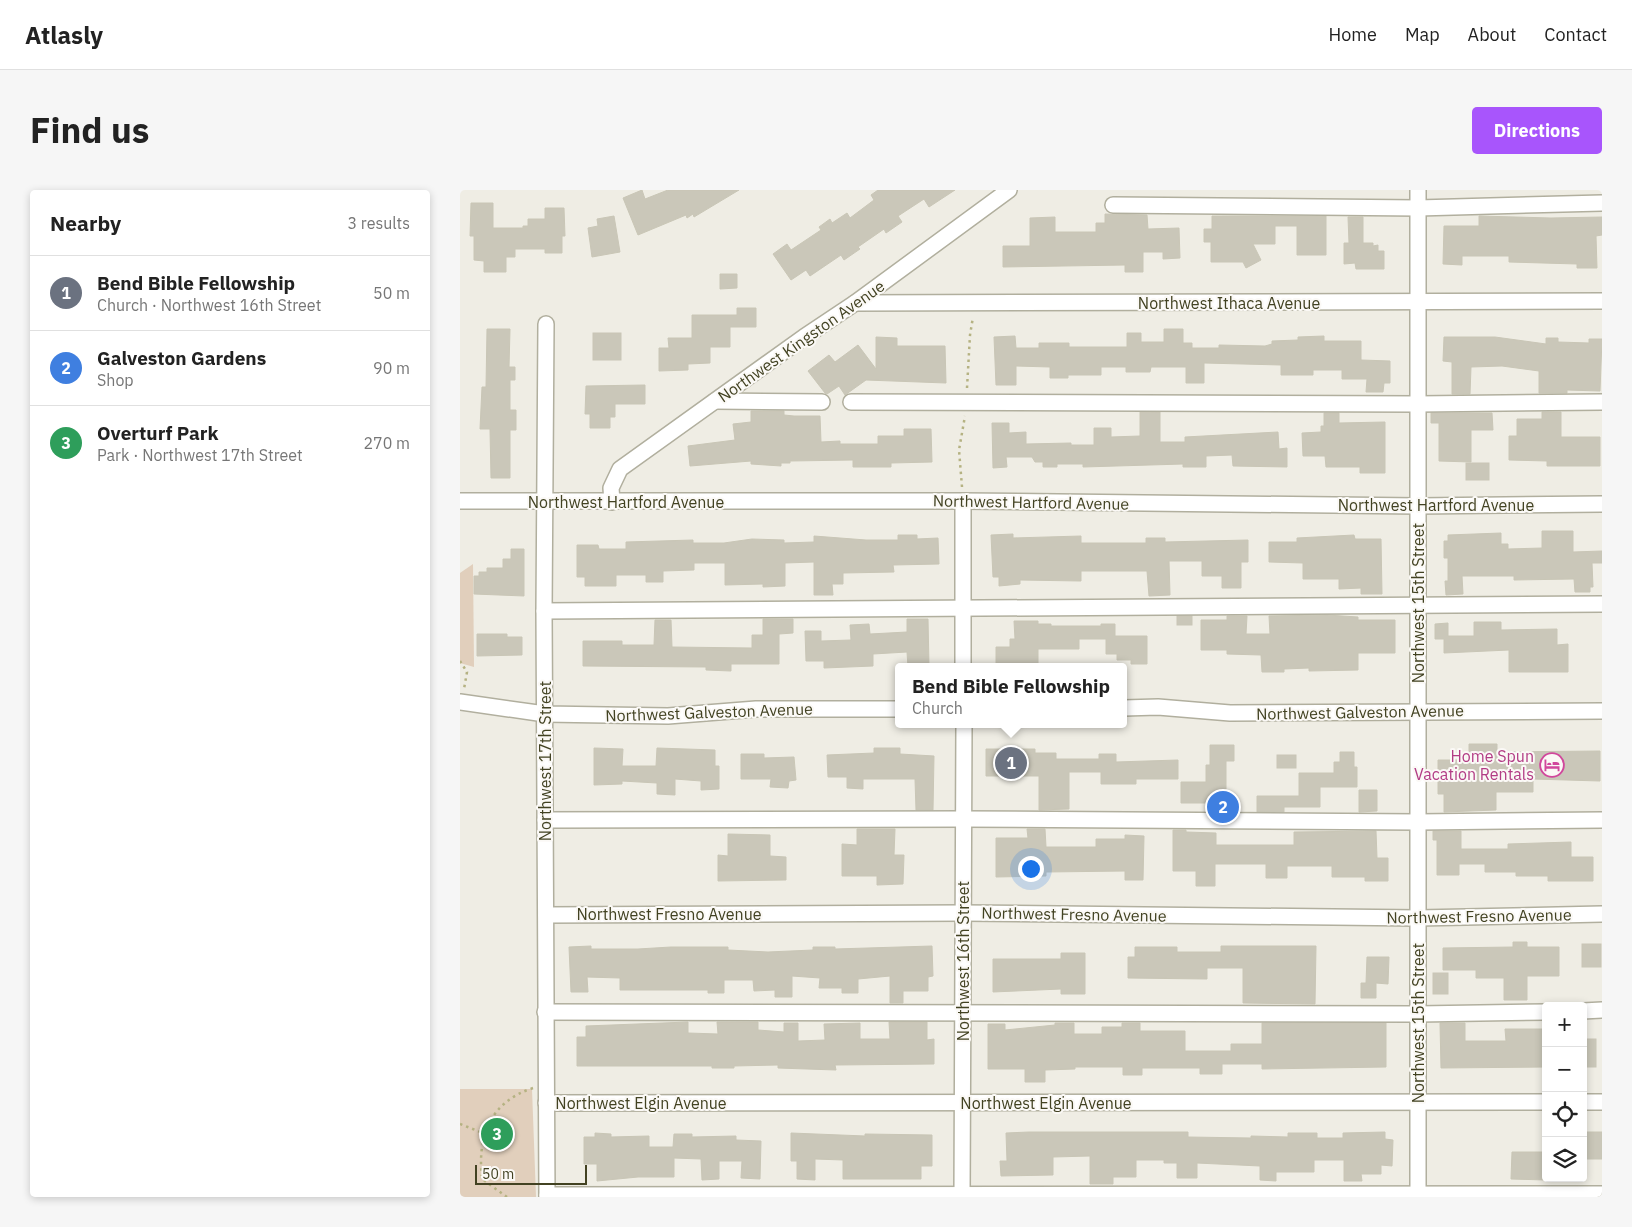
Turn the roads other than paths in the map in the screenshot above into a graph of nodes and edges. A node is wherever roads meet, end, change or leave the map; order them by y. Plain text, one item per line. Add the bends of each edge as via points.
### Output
1 (1009, 190) edge
2 (1418, 190) edge
3 (1602, 203) edge
4 (1113, 205) dead end
5 (1418, 208) junction
6 (1417, 302) junction
7 (1602, 302) edge
8 (856, 304) junction
9 (546, 324) dead end
10 (715, 401) junction
11 (822, 402) dead end
12 (851, 402) dead end
13 (1602, 402) edge
14 (1418, 404) junction
15 (963, 501) junction
16 (460, 502) edge
17 (545, 502) junction
18 (612, 502) junction
19 (1602, 504) edge
20 (1418, 506) junction
21 (1418, 603) junction
22 (1602, 604) edge
23 (963, 607) junction
24 (544, 611) junction
25 (964, 663) edge
26 (461, 702) edge
27 (1127, 708) edge
28 (895, 709) edge
29 (1600, 710) edge
30 (1418, 711) junction
31 (545, 714) junction
32 (964, 728) edge
33 (963, 819) junction
34 (545, 820) junction
35 (1602, 820) edge
36 (1418, 822) junction
37 (963, 913) junction
38 (546, 914) junction
39 (1602, 914) edge
40 (1418, 918) junction
41 (1602, 1010) edge
42 (962, 1011) junction
43 (1587, 1011) edge
44 (545, 1012) junction
45 (1542, 1012) edge
46 (1418, 1014) junction
47 (1418, 1102) junction
48 (1542, 1102) edge
49 (1587, 1102) edge
50 (1602, 1102) edge
51 (546, 1103) junction
52 (962, 1103) junction
53 (1602, 1194) edge
54 (547, 1196) edge
55 (962, 1196) edge
56 (1418, 1196) edge

1 - 8 street, Northwest Kingston Avenue
2 - 5 street, Northwest 15th Street
3 - 5 street
4 - 5 street
5 - 6 street, Northwest 15th Street
6 - 7 street, Northwest Ithaca Avenue
6 - 8 street, Northwest Ithaca Avenue
6 - 14 street, Northwest 15th Street
8 - 10 street, Northwest Kingston Avenue
9 - 17 street, Northwest 17th Street
10 - 11 street
10 - 18 street, Northwest Kingston Avenue via 620,469 611,488
12 - 14 street
13 - 14 street
14 - 20 street, Northwest 15th Street
15 - 18 street, Northwest Hartford Avenue
15 - 20 street, Northwest Hartford Avenue
15 - 23 street
16 - 17 street, Northwest Hartford Avenue
17 - 18 street, Northwest Hartford Avenue
17 - 24 street, Northwest 17th Street
19 - 20 street, Northwest Hartford Avenue
20 - 21 street, Northwest 15th Street
21 - 22 street
21 - 23 street
21 - 30 street, Northwest 15th Street
23 - 24 street
23 - 25 street
24 - 31 street, Northwest 17th Street
26 - 31 street, Northwest Galveston Avenue
27 - 30 street, Northwest Galveston Avenue via 1230,713
28 - 31 street, Northwest Galveston Avenue via 756,709 668,716
29 - 30 street, Northwest Galveston Avenue
30 - 36 street, Northwest 15th Street
31 - 34 street, Northwest 17th Street
32 - 33 street, Northwest 16th Street
33 - 34 street
33 - 36 street
33 - 37 street, Northwest 16th Street
34 - 38 street, Northwest 17th Street
35 - 36 street
36 - 40 street, Northwest 15th Street
37 - 38 street, Northwest Fresno Avenue
37 - 40 street, Northwest Fresno Avenue
37 - 42 street, Northwest 16th Street
38 - 44 street, Northwest 17th Street
39 - 40 street, Northwest Fresno Avenue
40 - 46 street, Northwest 15th Street
41 - 43 street
42 - 44 street
42 - 46 street
42 - 52 street, Northwest 16th Street
44 - 51 street, Northwest 17th Street
45 - 46 street
46 - 47 street, Northwest 15th Street
47 - 48 street, Northwest Elgin Avenue
47 - 52 street, Northwest Elgin Avenue
47 - 56 street, Northwest 15th Street
49 - 50 street
51 - 52 street, Northwest Elgin Avenue
51 - 54 street, Northwest 17th Street
52 - 55 street, Northwest 16th Street
53 - 56 street
54 - 55 street
55 - 56 street

